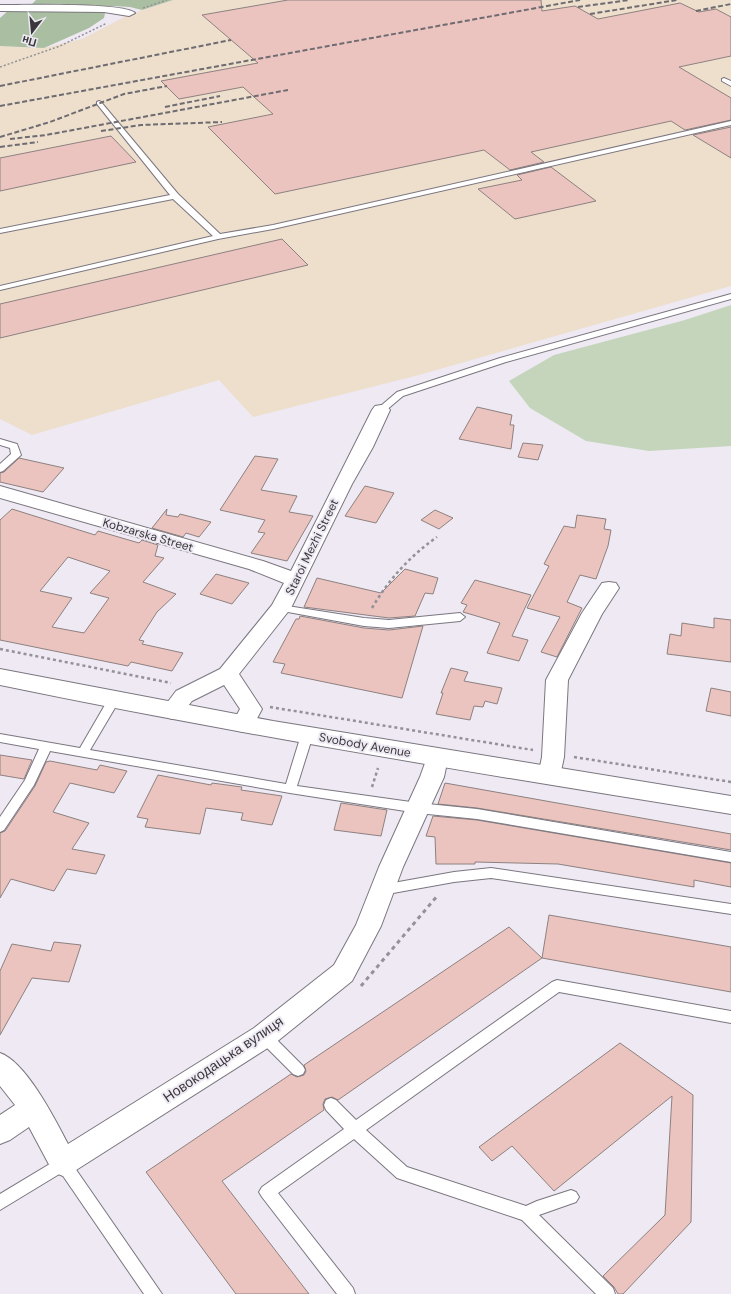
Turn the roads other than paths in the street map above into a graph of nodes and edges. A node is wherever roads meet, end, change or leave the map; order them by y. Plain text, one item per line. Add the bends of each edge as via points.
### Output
1 (0, 8) edge
2 (129, 13) road end
3 (724, 80) dead end
4 (731, 84) edge
5 (99, 103) dead end
6 (731, 123) edge
7 (175, 196) junction
8 (0, 231) edge
9 (218, 238) junction
10 (0, 288) edge
11 (731, 296) edge
12 (381, 410) joint
13 (0, 442) edge
14 (0, 469) edge
15 (0, 492) edge
16 (296, 580) junction
17 (609, 588) dead end
18 (281, 608) junction
19 (460, 617) dead end
20 (228, 674) junction
21 (0, 677) edge
22 (113, 701) junction
23 (172, 711) junction
24 (243, 724) junction
25 (307, 735) junction
26 (0, 738) edge
27 (46, 746) junction
28 (83, 752) junction
29 (436, 758) junction
30 (549, 776) junction
31 (290, 789) junction
32 (731, 804) edge
33 (418, 808) junction
34 (0, 827) edge
35 (731, 857) edge
36 (382, 890) junction
37 (731, 909) edge
38 (731, 1018) edge
39 (264, 1036) junction
40 (0, 1065) edge
41 (298, 1070) dead end
42 (331, 1105) dead end
43 (34, 1108) junction
44 (355, 1130) junction
45 (0, 1131) edge
46 (63, 1163) junction
47 (571, 1197) dead end
48 (0, 1203) edge
49 (527, 1214) junction
50 (154, 1294) edge
51 (347, 1294) edge
52 (607, 1294) edge

1 - 2 street via 104,9
3 - 4 lane
5 - 7 lane
6 - 9 lane
7 - 8 lane
7 - 9 lane
9 - 10 lane
11 - 12 lane via 503,360 400,394
12 - 16 street, Staroi Mezhi Street
13 - 14 lane via 14,446 16,455
15 - 16 street, Kobzarska Street via 256,565
16 - 18 street, Staroi Mezhi Street
17 - 30 street via 592,612 557,680 553,753
18 - 19 lane via 388,624
18 - 20 street, Staroi Mezhi Street
20 - 23 street, Staroi Mezhi Street via 184,696
20 - 24 street via 251,709
21 - 22 main road, Svobody Avenue
22 - 23 main road, Svobody Avenue
22 - 28 lane
23 - 24 main road, Svobody Avenue
24 - 25 main road, Svobody Avenue
25 - 29 main road, Svobody Avenue
25 - 31 lane
26 - 27 lane
27 - 28 lane
27 - 34 lane via 30,782
28 - 31 lane
29 - 30 main road, Svobody Avenue
29 - 33 street, Новокодацька вулиця via 432,777
30 - 32 main road, Svobody Avenue
31 - 33 lane
33 - 35 lane via 477,814
33 - 36 street, Новокодацька вулиця
36 - 37 lane via 491,873
36 - 39 street, Новокодацька вулиця via 368,926 343,973
38 - 44 lane via 557,986
39 - 41 lane
39 - 46 street, Новокодацька вулиця
40 - 43 street
42 - 44 lane
43 - 45 street
43 - 46 street
44 - 49 lane via 402,1172
44 - 51 lane via 267,1192
46 - 48 lane
46 - 50 lane
47 - 49 lane
49 - 52 lane

